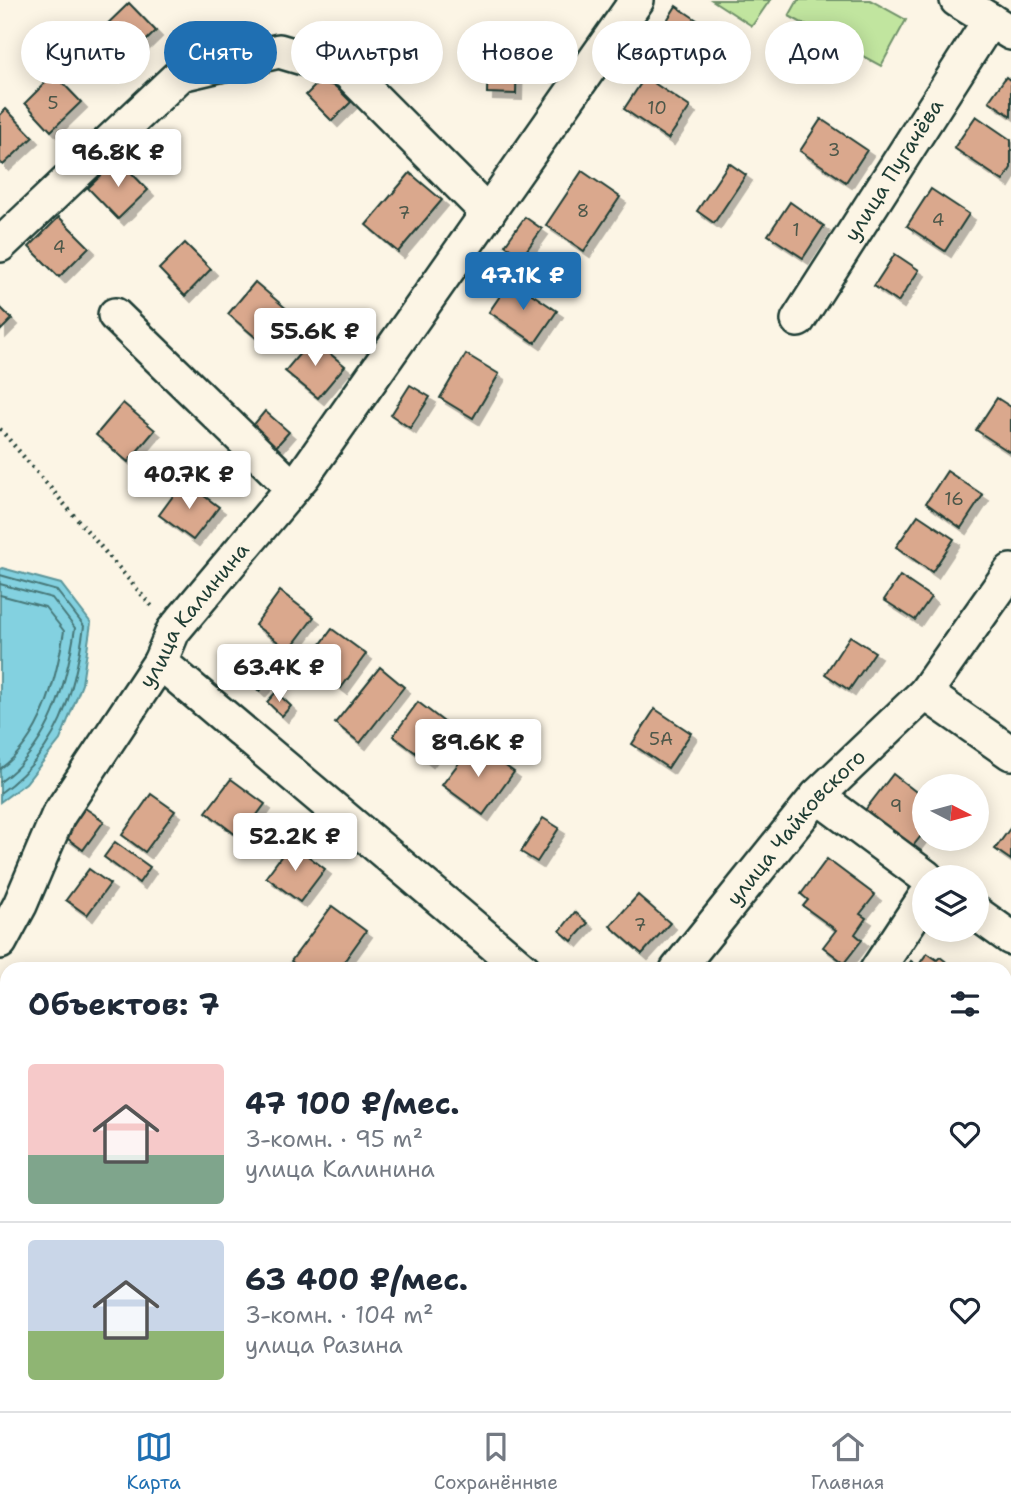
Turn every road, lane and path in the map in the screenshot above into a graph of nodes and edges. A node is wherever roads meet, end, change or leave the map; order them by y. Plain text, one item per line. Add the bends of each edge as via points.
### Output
1 (637, 0) edge
2 (957, 0) edge
3 (1000, 27) edge
4 (488, 213) junction
5 (0, 245) edge
6 (115, 315) dead end
7 (798, 320) dead end
8 (0, 429) edge
9 (293, 488) junction
10 (1011, 571) edge
11 (173, 631) junction
12 (160, 662) junction
13 (925, 693) junction
14 (1011, 754) edge
15 (817, 796) junction
16 (912, 867) edge
17 (912, 917) edge
18 (989, 922) edge
19 (1011, 938) edge
20 (0, 942) edge
21 (515, 962) edge
22 (683, 962) edge
23 (882, 962) edge

1 - 4 street, улица Калинина
2 - 3 street
3 - 7 street, улица Пугачёва
4 - 5 street via 347,71 279,51 181,74
4 - 9 street, улица Калинина
6 - 9 street
8 - 11 path
9 - 11 street, улица Калинина
10 - 13 street, улица Чайковского
11 - 12 street, улица Калинина
12 - 20 street, улица Калинина via 58,816
12 - 21 street
13 - 14 street
13 - 15 street, улица Чайковского
15 - 16 street
15 - 22 street, улица Чайковского
17 - 23 street
18 - 19 street

